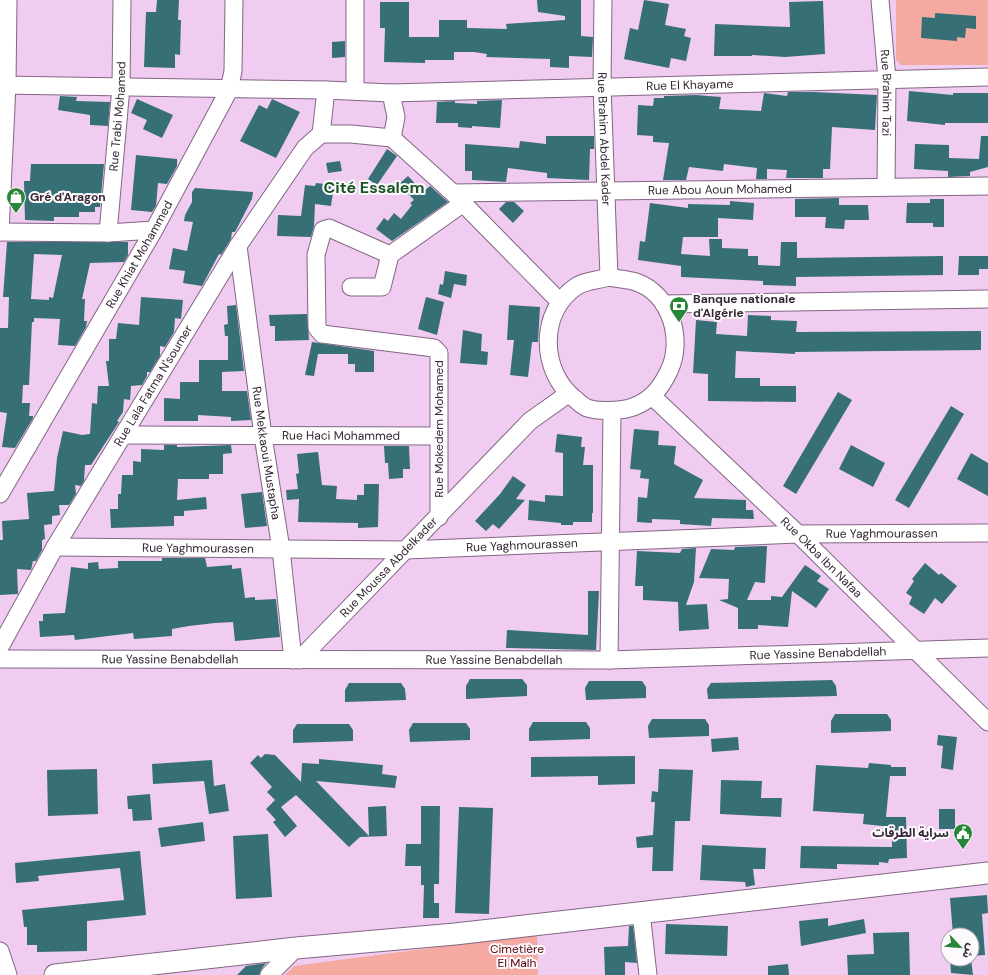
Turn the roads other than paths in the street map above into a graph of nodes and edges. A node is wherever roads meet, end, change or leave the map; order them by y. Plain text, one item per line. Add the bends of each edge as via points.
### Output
1 (8, 0) edge
2 (122, 0) edge
3 (234, 0) edge
4 (355, 0) edge
5 (603, 0) edge
6 (880, 0) edge
7 (988, 77) edge
8 (887, 79) junction
9 (4, 85) edge
10 (602, 86) junction
11 (121, 87) junction
12 (229, 90) junction
13 (326, 90) junction
14 (355, 91) junction
15 (391, 93) junction
16 (321, 134) junction
17 (392, 138) junction
18 (886, 186) junction
19 (988, 186) edge
20 (607, 191) junction
21 (457, 198) junction
22 (154, 230) junction
23 (0, 232) edge
24 (108, 233) junction
25 (238, 246) junction
26 (390, 255) junction
27 (609, 277) junction
28 (351, 287) dead end
29 (988, 299) edge
30 (560, 302) junction
31 (664, 304) junction
32 (568, 394) junction
33 (652, 396) junction
34 (612, 412) junction
35 (124, 435) junction
36 (263, 436) junction
37 (438, 436) junction
38 (0, 494) edge
39 (439, 517) junction
40 (988, 533) edge
41 (798, 534) junction
42 (609, 542) junction
43 (55, 547) junction
44 (281, 549) junction
45 (406, 550) junction
46 (0, 647) edge
47 (988, 648) edge
48 (917, 650) junction
49 (0, 659) edge
50 (296, 660) junction
51 (609, 660) junction
52 (988, 722) edge
53 (983, 872) edge
54 (641, 912) junction
55 (296, 948) junction
56 (0, 950) edge
57 (8, 975) edge
58 (55, 975) edge
59 (269, 975) edge
60 (648, 975) edge

1 - 9 street
2 - 11 street, Rue Trabi Mohamed
3 - 12 street, Rue Khiat Mohammed via 233,71
4 - 14 street
5 - 10 street, Rue Brahim Abdel Kader
6 - 8 street, Rue Brahim Tazi
7 - 8 street, Rue El Khayame
8 - 10 street, Rue El Khayame
8 - 18 street, Rue Brahim Tazi
9 - 11 street, Rue El Khayame
9 - 23 street
10 - 15 street, Rue El Khayame
10 - 20 street, Rue Brahim Abdel Kader
11 - 12 street, Rue El Khayame
11 - 24 street, Rue Trabi Mohamed
12 - 13 street, Rue El Khayame
12 - 22 street, Rue Khiat Mohammed
13 - 14 street, Rue El Khayame
13 - 16 street
14 - 15 street, Rue El Khayame
15 - 17 street via 396,117
16 - 17 street
16 - 25 street, Rue Lala Fatma N'soumer via 305,148
17 - 21 street
18 - 19 street, Rue Abou Aoun Mohamed
18 - 20 street, Rue Abou Aoun Mohamed
20 - 21 street, Rue Abou Aoun Mohamed
20 - 27 street, Rue Brahim Abdel Kader
21 - 26 street
21 - 30 street
22 - 24 street
22 - 38 street, Rue Khiat Mohammed
23 - 24 street
25 - 35 street, Rue Lala Fatma N'soumer
25 - 36 street, Rue Mekkaoui Mustapha
26 - 28 street via 382,287
26 - 37 street, Rue Mokedem Mohamed via 329,228 322,230 316,255 317,328 322,334 437,350
27 - 30 street via 577,286
27 - 31 street via 636,282 647,288
29 - 31 street
30 - 32 street via 553,315 549,332 549,358 557,378
31 - 33 street via 674,324 675,358 662,386
32 - 34 street via 586,407
32 - 39 street, Rue Moussa Abdelkader via 530,421
33 - 34 street via 634,407
33 - 41 street, Rue Okba Ibn Nafaa
34 - 42 street
35 - 36 street, Rue Haci Mohammed
35 - 43 street, Rue Lala Fatma N'soumer
36 - 37 street, Rue Haci Mohammed
36 - 44 street, Rue Mekkaoui Mustapha
37 - 39 street, Rue Mokedem Mohamed
39 - 45 street, Rue Moussa Abdelkader
40 - 41 street, Rue Yaghmourassen
41 - 42 street, Rue Yaghmourassen
41 - 48 street, Rue Okba Ibn Nafaa
42 - 45 street, Rue Yaghmourassen
42 - 51 street
43 - 44 street, Rue Yaghmourassen
43 - 46 street, Rue Lala Fatma N'soumer
44 - 45 street, Rue Yaghmourassen
44 - 50 street, Rue Mekkaoui Mustapha
45 - 50 street, Rue Moussa Abdelkader
47 - 48 street, Rue Yassine Benabdellah
48 - 51 street, Rue Yassine Benabdellah
48 - 52 street, Rue Okba Ibn Nafaa
49 - 50 street, Rue Yassine Benabdellah
50 - 51 street, Rue Yassine Benabdellah
53 - 54 main road
54 - 55 main road via 455,934
54 - 60 street
55 - 58 main road
55 - 59 street
56 - 57 street

